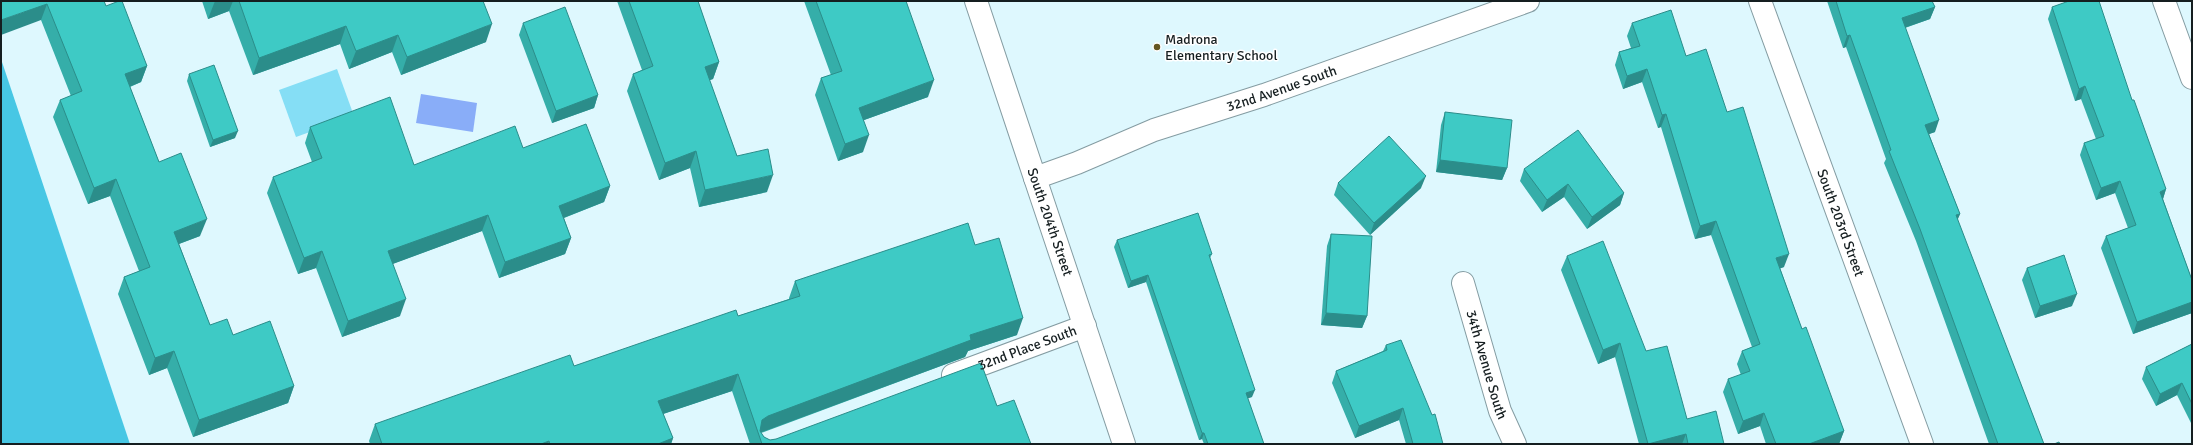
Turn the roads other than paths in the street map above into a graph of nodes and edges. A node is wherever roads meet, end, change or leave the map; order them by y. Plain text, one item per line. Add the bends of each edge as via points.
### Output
1 (976, 1) edge
2 (1528, 1) edge
3 (1760, 1) edge
4 (2164, 1) edge
5 (2192, 78) edge
6 (1035, 178) junction
7 (1463, 283) dead end
8 (1085, 326) junction
9 (938, 381) edge
10 (1124, 444) edge
11 (1515, 444) edge
12 (1922, 444) edge

1 - 6 street, South 204th Street
2 - 6 street, 32nd Avenue South via 1264,96 1154,130
3 - 12 street, South 203rd Street
4 - 5 street
6 - 8 street, South 204th Street
7 - 11 street, 34th Avenue South via 1500,411
8 - 9 street, 32nd Place South
8 - 10 street, South 204th Street

